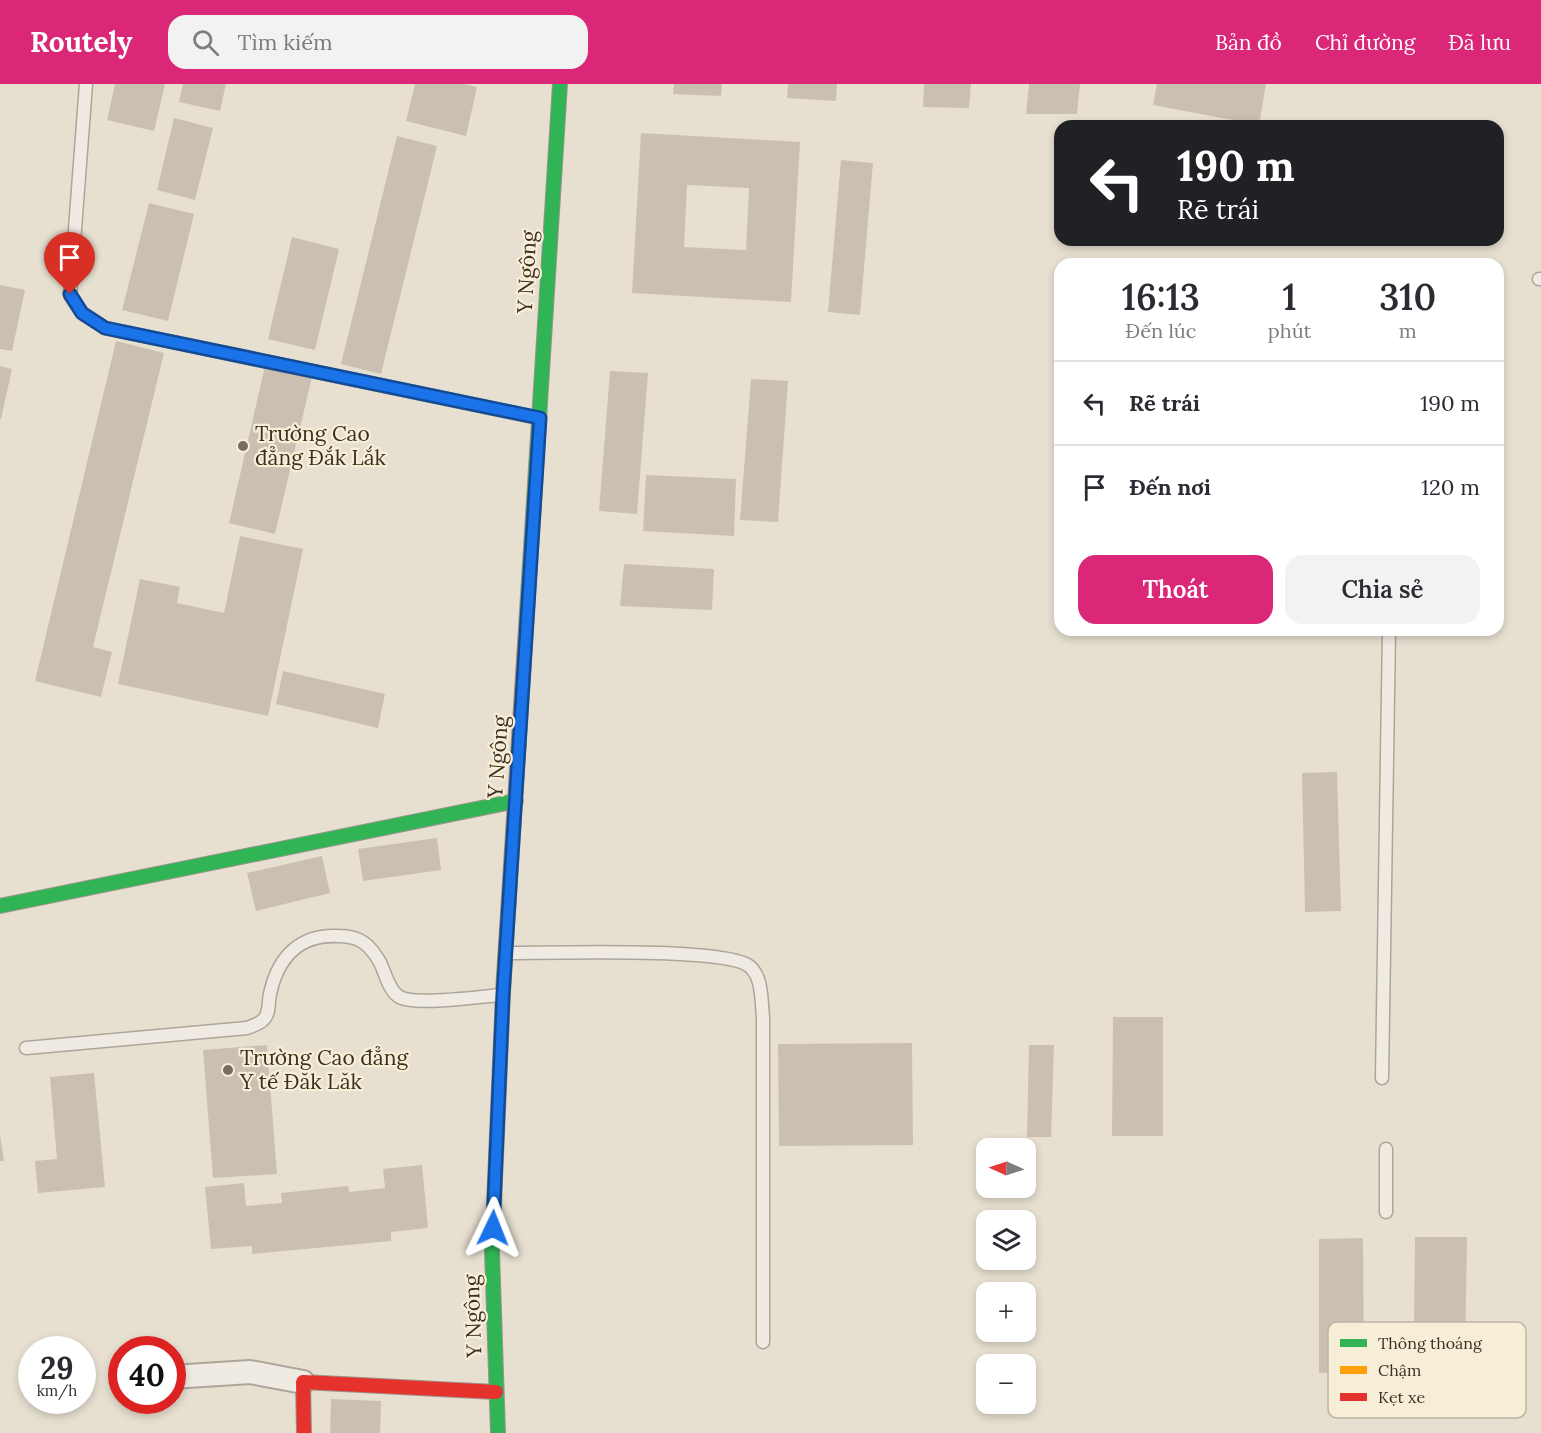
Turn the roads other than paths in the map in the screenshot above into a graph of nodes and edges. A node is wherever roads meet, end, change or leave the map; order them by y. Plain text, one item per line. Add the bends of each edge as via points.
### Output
1 (86, 84) edge
2 (560, 84) edge
3 (540, 418) junction
4 (1389, 636) edge
5 (516, 801) junction
6 (0, 906) edge
7 (506, 952) junction
8 (503, 995) junction
9 (26, 1048) dead end
10 (1382, 1078) dead end
11 (1386, 1149) dead end
12 (1386, 1212) dead end
13 (763, 1342) dead end
14 (186, 1376) edge
15 (303, 1382) junction
16 (496, 1392) junction
17 (304, 1433) edge
18 (498, 1433) edge

1 - 3 lane via 70,294 82,313 105,328
2 - 3 street, Y Ngông
3 - 5 street, Y Ngông
4 - 10 lane
5 - 6 street
5 - 7 street, Y Ngông
7 - 8 street, Y Ngông
7 - 13 lane via 679,953 739,960 753,970 758,979 763,1017
8 - 9 lane via 413,1000 398,996 367,943 351,936 324,935 300,943 281,964 267,1015 262,1022 247,1028
8 - 16 street, Y Ngông via 492,1251
11 - 12 lane
14 - 15 street via 250,1372
15 - 16 street
15 - 17 street
16 - 18 street, Y Ngông

